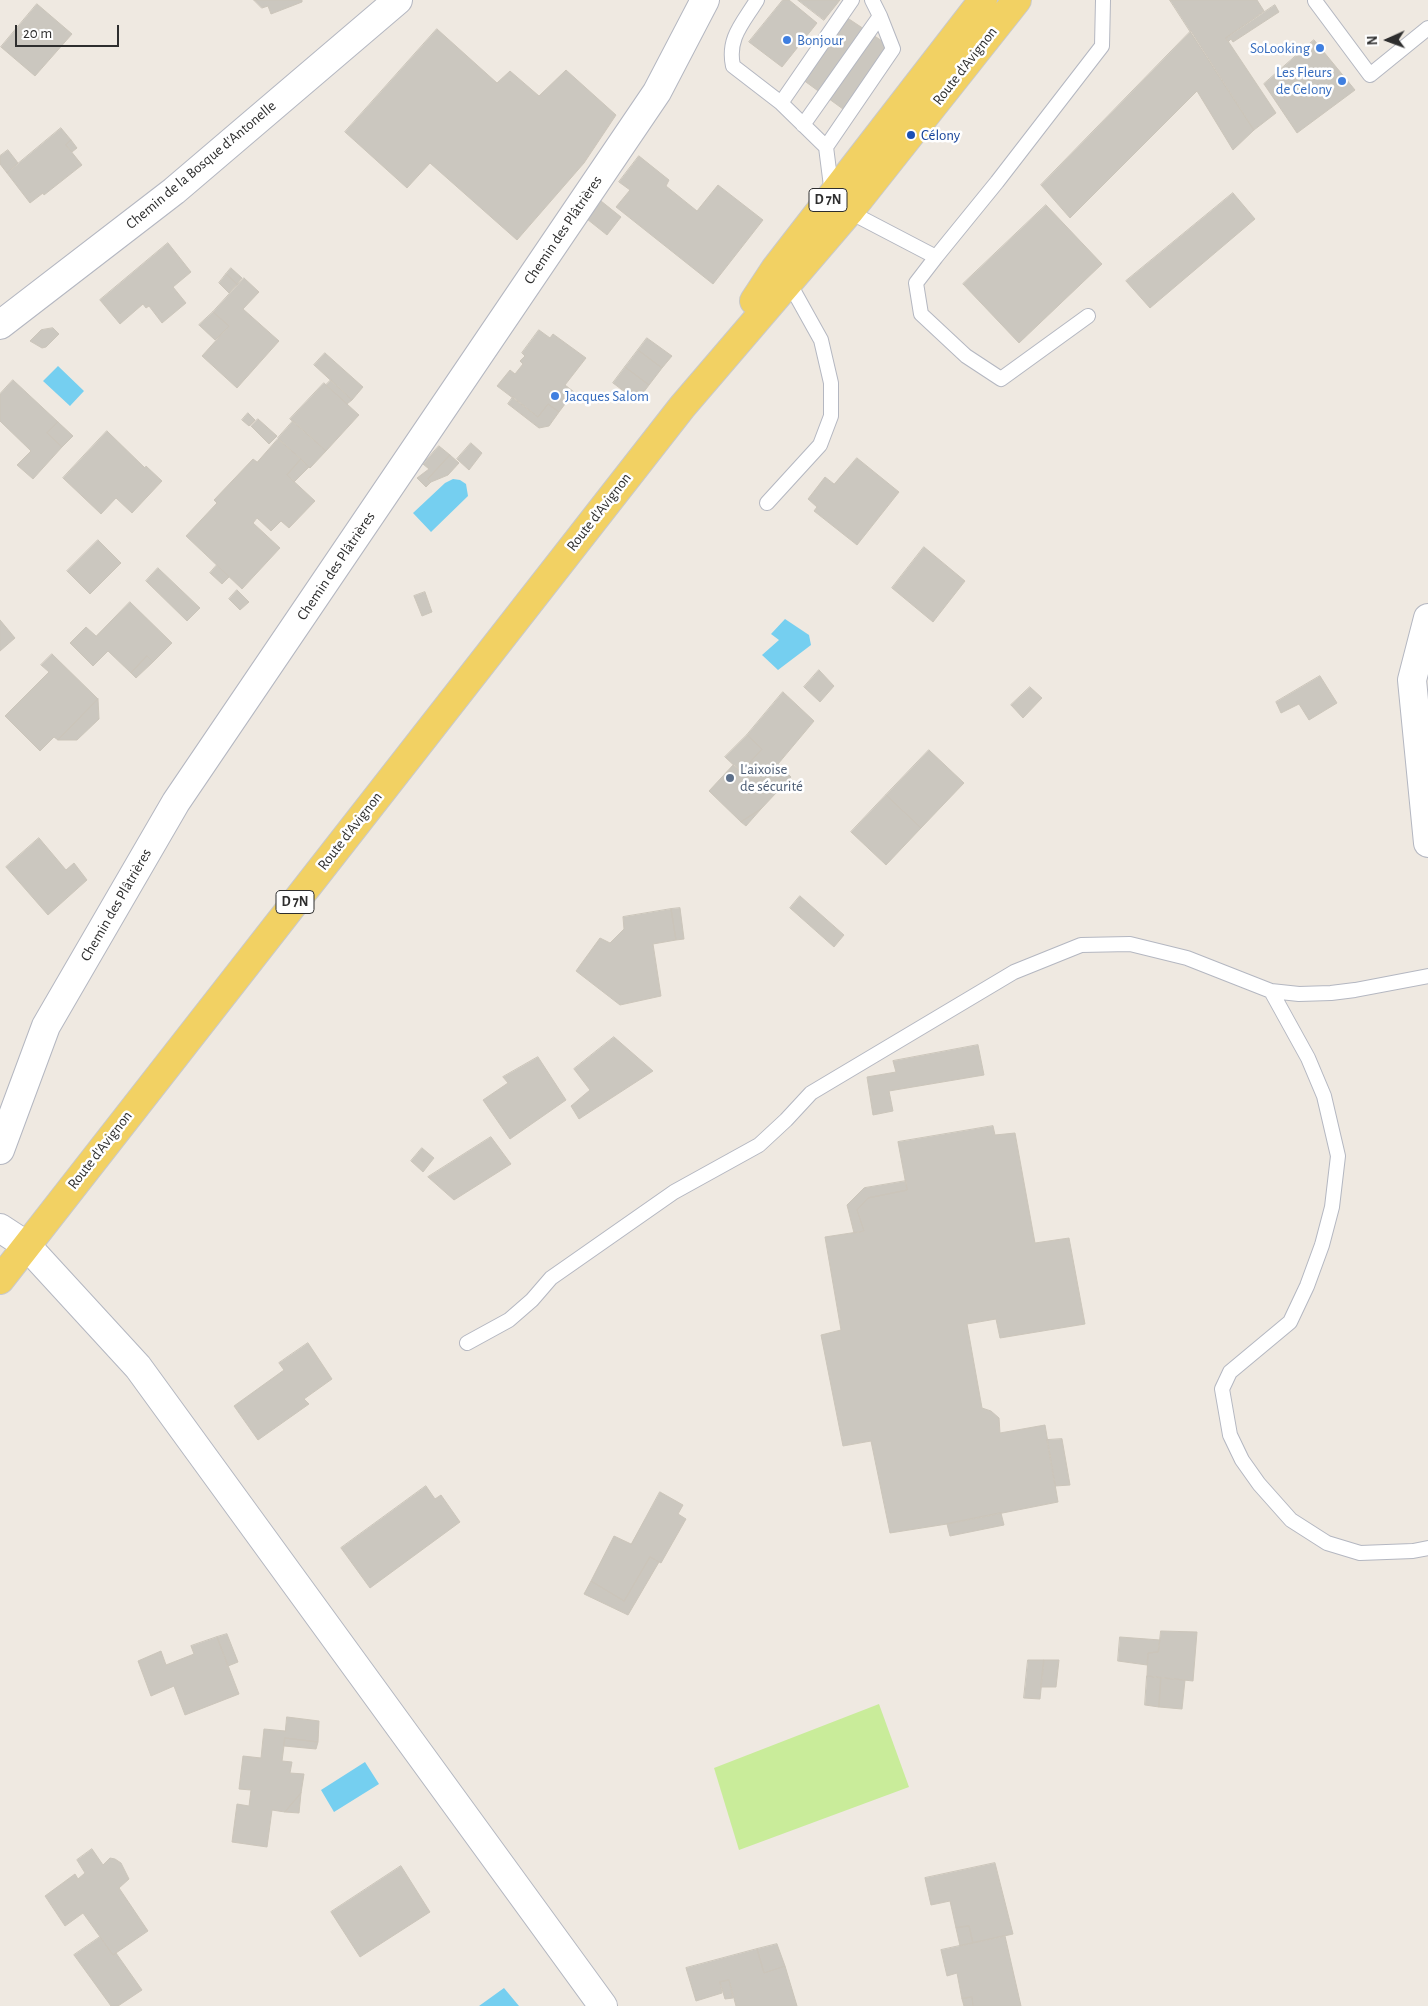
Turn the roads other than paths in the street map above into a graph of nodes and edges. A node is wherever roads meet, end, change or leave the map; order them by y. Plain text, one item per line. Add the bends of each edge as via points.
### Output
1 (398, 0) edge
2 (705, 0) edge
3 (757, 0) edge
4 (852, 0) edge
5 (872, 0) edge
6 (983, 0) edge
7 (1016, 0) edge
8 (1103, 0) edge
9 (1315, 1) edge
10 (880, 16) junction
11 (1428, 28) edge
12 (781, 103) junction
13 (803, 125) junction
14 (826, 147) junction
15 (840, 204) junction
16 (936, 257) junction
17 (782, 276) junction
18 (1088, 316) dead end
19 (0, 325) edge
20 (767, 503) dead end
21 (1428, 618) edge
22 (1428, 844) edge
23 (1428, 976) edge
24 (1271, 991) junction
25 (0, 1150) edge
26 (0, 1228) edge
27 (26, 1246) junction
28 (0, 1280) edge
29 (467, 1343) dead end
30 (1428, 1548) edge
31 (603, 2006) edge

1 - 19 street, Chemin de la Bosque d'Antonelle via 174,191
2 - 25 street, Chemin des Plâtrières via 656,92 176,802 46,1026
3 - 12 lane via 733,40 730,53 733,66
4 - 12 lane
5 - 10 lane
6 - 15 main road, Route d'Avignon / D 7N
7 - 15 main road, Route d'Avignon / D 7N
8 - 16 lane via 1102,46
9 - 11 lane via 1370,75
10 - 13 lane
10 - 14 lane via 893,49
12 - 13 lane
13 - 14 lane
14 - 15 lane
15 - 16 lane
15 - 17 main road, Route d'Avignon / D 7N
16 - 18 lane via 916,283 922,314 966,356 1001,380
17 - 20 lane via 821,340 831,383 831,416 820,445
17 - 27 main road, Route d'Avignon / D 7N
21 - 22 street via 1412,680
23 - 24 lane via 1331,993
24 - 29 lane via 1187,958 1130,944 1080,946 1014,972 810,1093 759,1145 674,1192 551,1278 509,1320
24 - 30 lane via 1308,1058 1324,1096 1338,1156 1332,1207 1322,1245 1290,1322 1230,1372 1222,1389 1230,1436 1242,1460 1291,1520 1327,1543 1360,1553
26 - 27 street
27 - 28 main road, Route d'Avignon / D 7N
27 - 31 street via 138,1367

